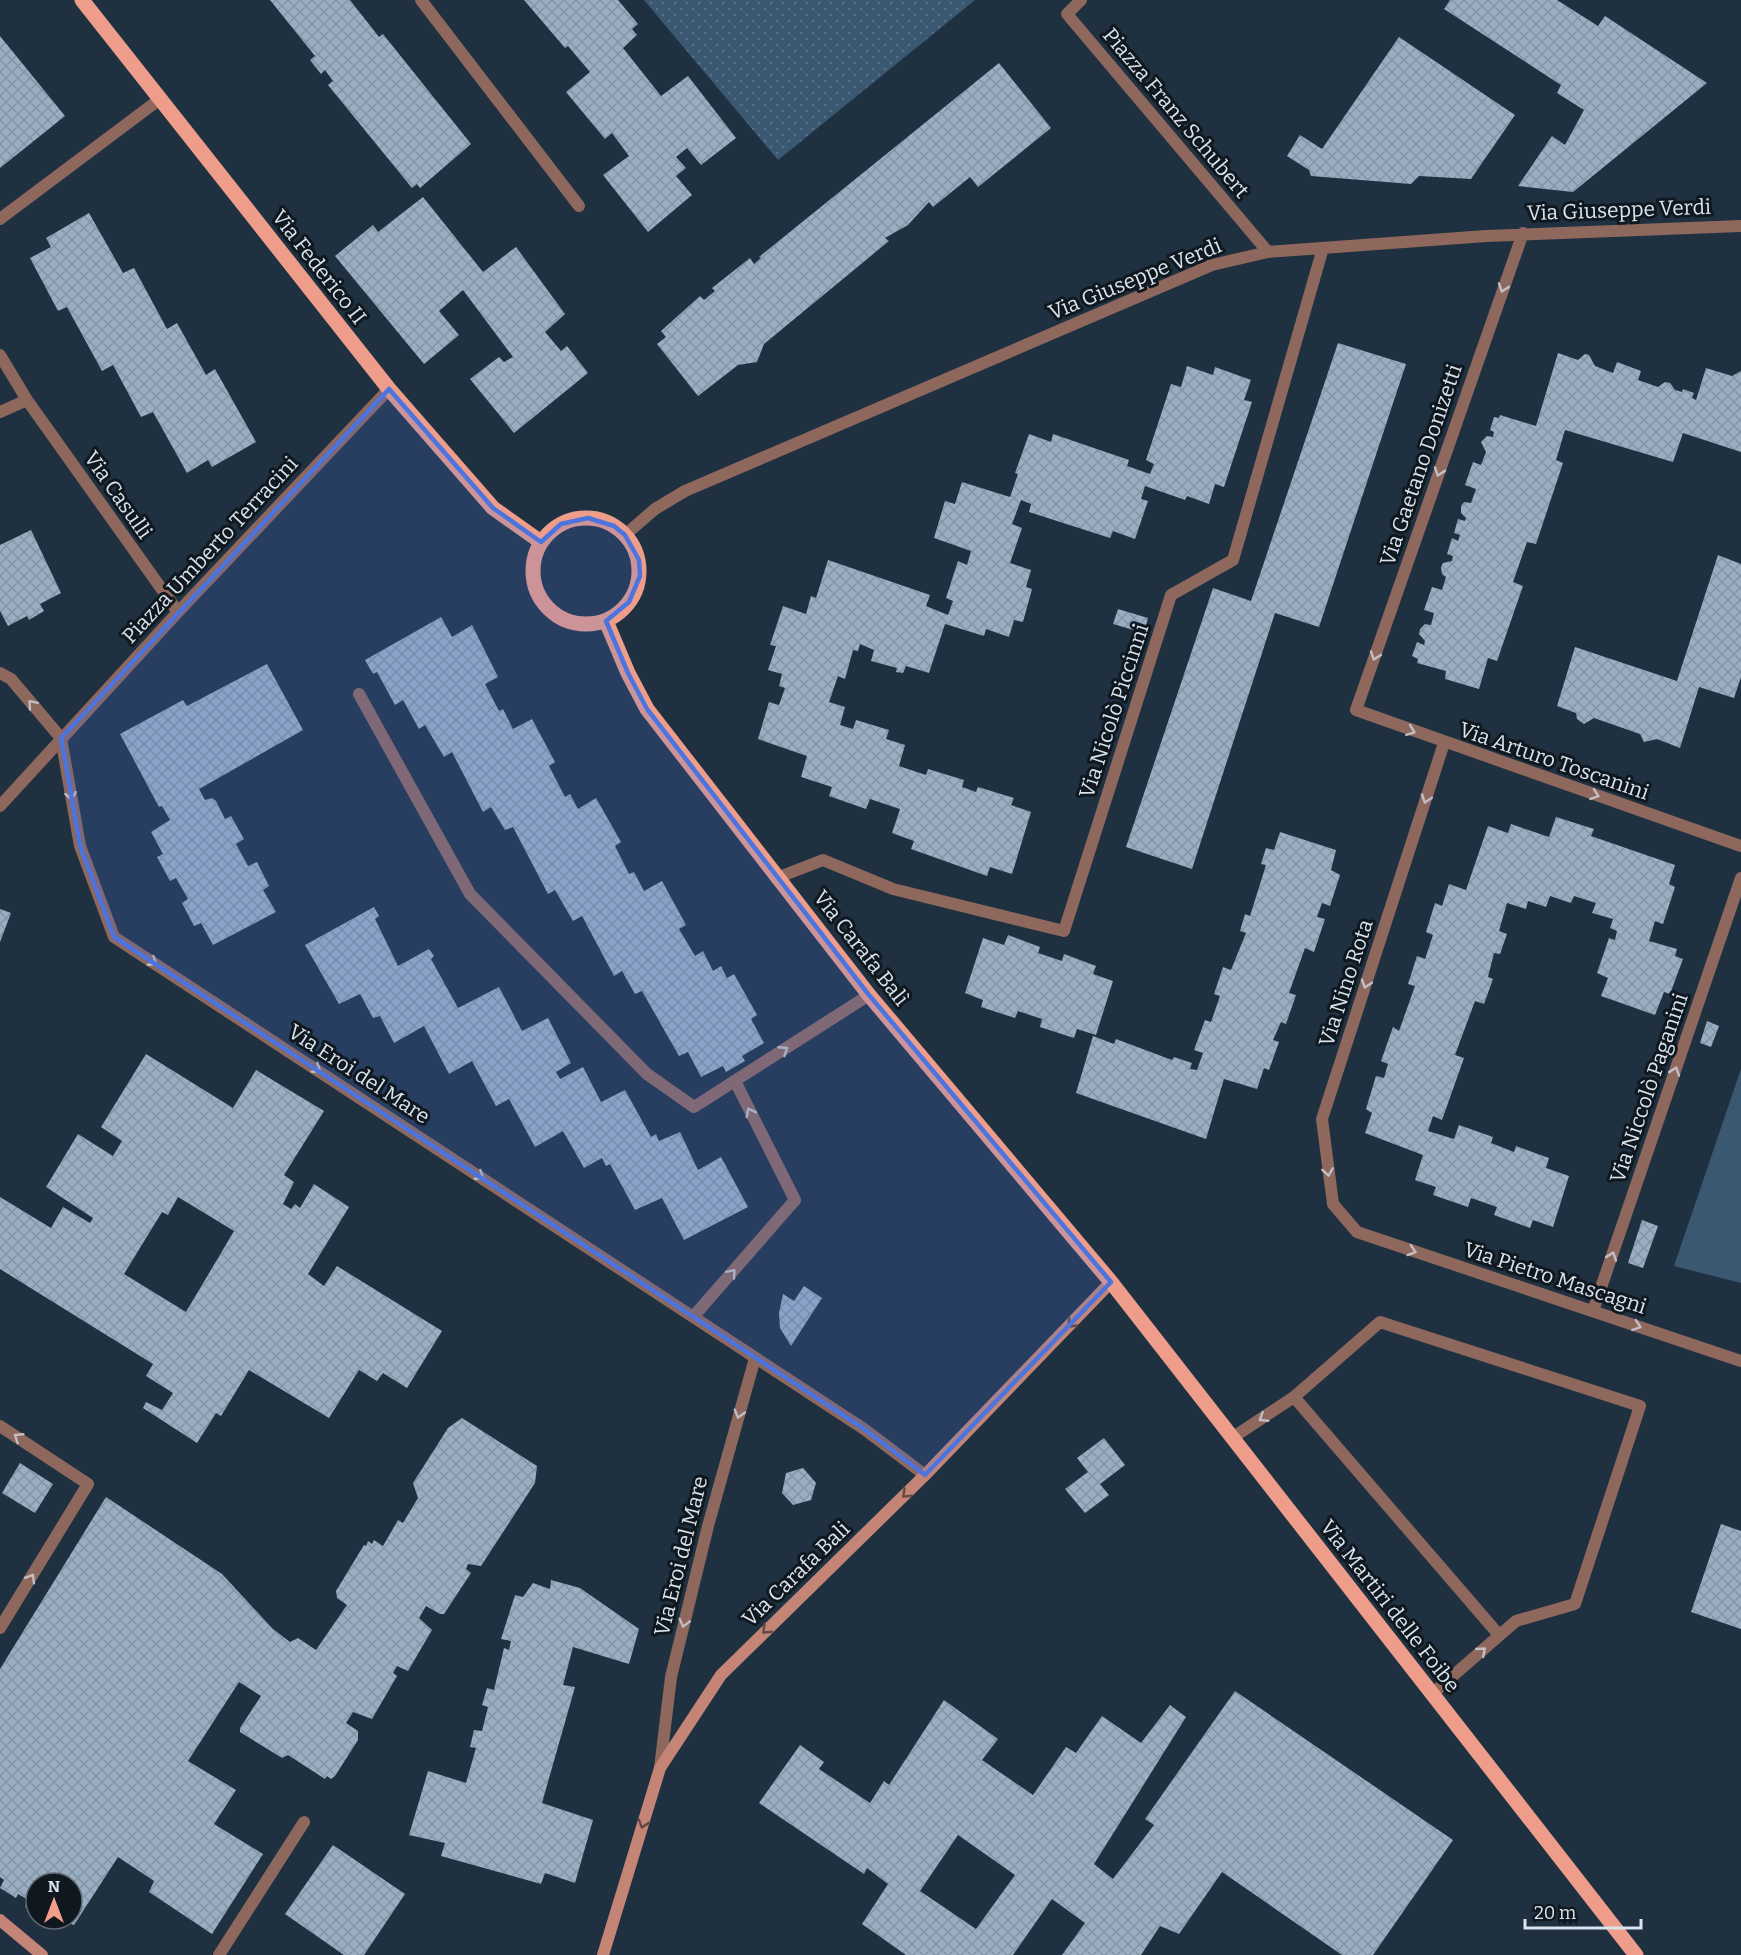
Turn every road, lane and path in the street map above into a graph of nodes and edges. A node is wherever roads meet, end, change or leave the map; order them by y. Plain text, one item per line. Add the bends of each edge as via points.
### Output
1 (82, 0) edge
2 (421, 0) edge
3 (1081, 0) edge
4 (160, 99) junction
5 (579, 206) dead end
6 (0, 219) edge
7 (1741, 226) edge
8 (1523, 233) junction
9 (1323, 249) junction
10 (1268, 252) junction
11 (0, 355) edge
12 (389, 389) junction
13 (27, 400) junction
14 (0, 412) edge
15 (625, 535) junction
16 (541, 542) junction
17 (178, 612) junction
18 (606, 621) junction
19 (0, 673) edge
20 (359, 694) dead end
21 (1356, 710) joint
22 (61, 738) junction
23 (1444, 743) junction
24 (0, 806) edge
25 (1741, 846) edge
26 (779, 877) junction
27 (1741, 878) edge
28 (869, 995) junction
29 (735, 1081) junction
30 (1357, 1232) joint
31 (1112, 1282) junction
32 (1593, 1311) junction
33 (693, 1317) junction
34 (755, 1358) junction
35 (1741, 1360) edge
36 (1294, 1397) junction
37 (0, 1426) edge
38 (1232, 1438) junction
39 (925, 1475) junction
40 (0, 1628) edge
41 (1499, 1635) junction
42 (1432, 1694) junction
43 (660, 1768) junction
44 (304, 1822) dead end
45 (0, 1920) edge
46 (42, 1955) edge
47 (219, 1955) edge
48 (603, 1955) edge
49 (1636, 1955) edge

1 - 4 main road, Via Federico II
2 - 5 street
3 - 10 street, Piazza Franz Schubert via 1067,14
4 - 6 street
4 - 12 main road, Via Federico II
7 - 8 street, Via Giuseppe Verdi
8 - 9 street, Via Giuseppe Verdi
8 -> 21 street, Via Gaetano Donizetti
9 - 10 street, Via Giuseppe Verdi
9 - 26 street, Via Nicolò Piccinni via 1233,560 1171,595 1064,931 893,889 823,860
10 - 15 street, Via Giuseppe Verdi via 1212,265 685,491 655,509
11 - 13 street, Via Casulli
12 - 16 main road, Via Federico II via 493,508
12 - 17 street, Piazza Umberto Terracini
13 - 14 street
13 - 17 street, Via Casulli
15 - 16 main road via 614,526 588,518 561,524
15 - 18 main road via 639,560 639,576 629,602
16 - 18 main road via 532,570 540,599 550,611 576,624
17 - 22 street, Piazza Umberto Terracini
18 - 26 main road, Via Carafa Balì via 647,709
22 -> 19 street via 11,679
20 - 29 street via 470,894 647,1074 694,1107
21 -> 23 street, Via Arturo Toscanini
22 - 24 street, Piazza Umberto Terracini
22 -> 33 street, Via Eroi del Mare via 80,846 114,937
23 -> 25 street, Via Arturo Toscanini
23 -> 30 street, Via Nino Rota via 1322,1119 1333,1204
26 - 28 main road, Via Carafa Balì
32 -> 27 street, Via Niccolò Paganini
29 -> 28 street
28 - 31 main road, Via Carafa Balì
33 -> 29 street via 795,1200
30 -> 32 street, Via Pietro Mascagni
31 - 38 main road, Via Martiri delle Foibe
31 -> 39 main road, Via Carafa Bali
32 -> 35 street, Via Pietro Mascagni
33 - 34 street, Via Eroi del Mare
34 - 39 street, Via Eroi del Mare via 864,1429
34 -> 43 street, Via Eroi del Mare via 671,1677
36 -> 38 street
36 - 41 street
36 - 41 street via 1380,1322 1640,1406 1575,1604 1516,1621
40 -> 37 street via 88,1484
38 - 42 main road, Via Martiri delle Foibe
39 -> 43 main road, Via Carafa Bali via 721,1674
42 -> 41 street
42 - 49 main road, Via Martiri delle Foibe
43 -> 48 main road, Via Carafa Bali
44 - 47 street
45 - 46 main road

